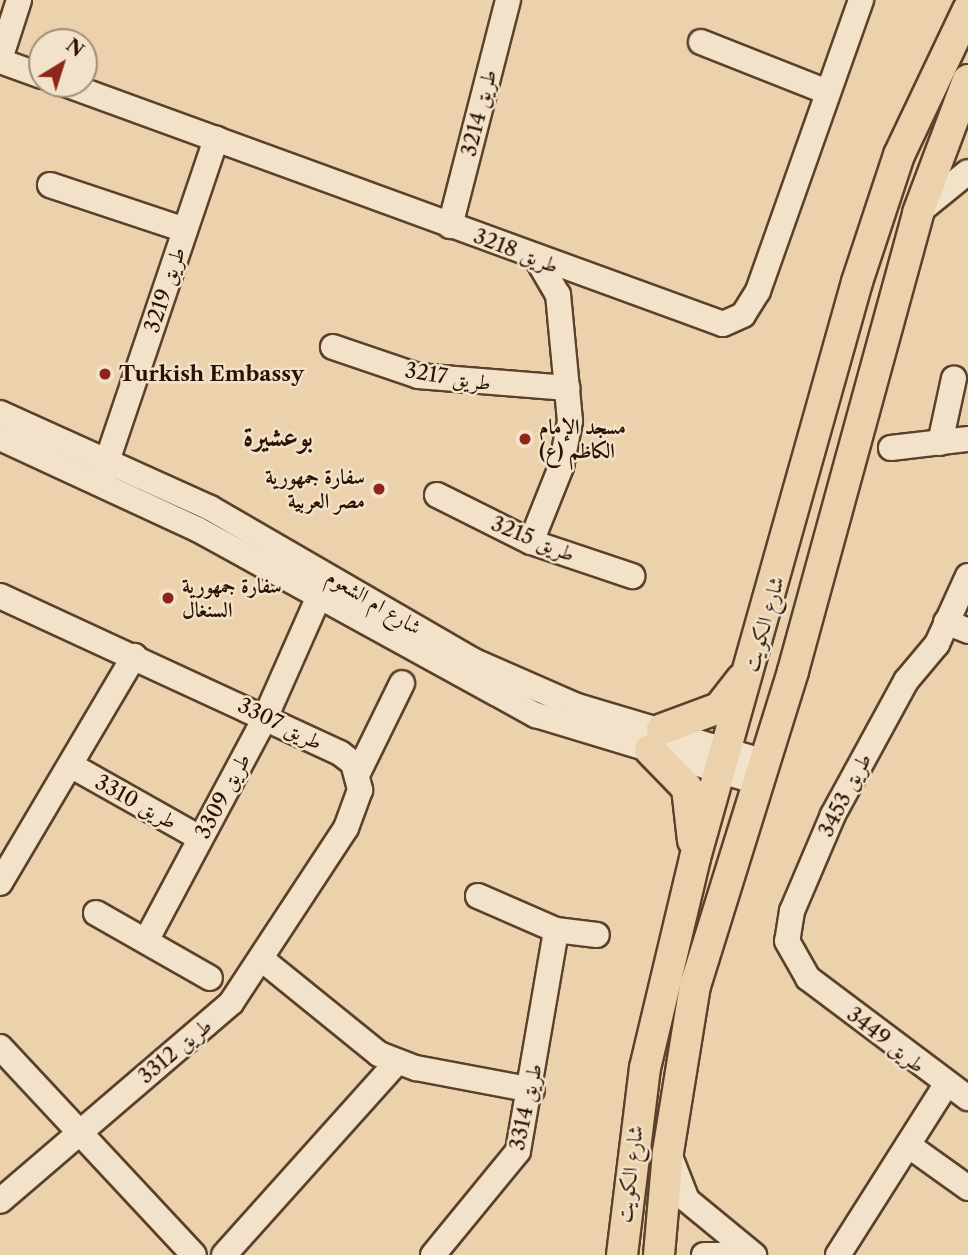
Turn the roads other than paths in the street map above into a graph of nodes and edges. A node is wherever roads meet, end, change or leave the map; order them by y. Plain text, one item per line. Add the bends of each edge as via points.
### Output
1 (19, 0) edge
2 (508, 0) edge
3 (861, 0) edge
4 (968, 10) edge
5 (701, 42) dead end
6 (0, 60) edge
7 (28, 71) edge
8 (966, 84) edge
9 (825, 90) junction
10 (98, 96) edge
11 (968, 124) edge
12 (216, 138) junction
13 (968, 172) edge
14 (50, 185) dead end
15 (918, 213) junction
16 (450, 226) junction
17 (185, 230) junction
18 (537, 259) junction
19 (590, 280) junction
20 (564, 329) junction
21 (333, 347) dead end
22 (954, 378) dead end
23 (568, 388) junction
24 (0, 413) edge
25 (0, 438) edge
26 (968, 439) edge
27 (940, 443) junction
28 (891, 448) dead end
29 (105, 469) junction
30 (438, 495) dead end
31 (531, 542) junction
32 (632, 576) dead end
33 (968, 576) edge
34 (324, 586) junction
35 (0, 596) edge
36 (957, 627) edge
37 (134, 656) junction
38 (756, 659) junction
39 (402, 683) dead end
40 (266, 716) junction
41 (656, 739) junction
42 (723, 761) junction
43 (72, 766) junction
44 (758, 771) junction
45 (358, 773) junction
46 (200, 838) junction
47 (695, 858) junction
48 (0, 883) edge
49 (478, 896) dead end
50 (96, 913) dead end
51 (556, 930) junction
52 (597, 935) dead end
53 (147, 939) junction
54 (264, 961) junction
55 (210, 978) dead end
56 (807, 978) joint
57 (0, 1047) edge
58 (397, 1062) junction
59 (946, 1085) junction
60 (532, 1090) junction
61 (968, 1098) edge
62 (77, 1133) junction
63 (908, 1144) junction
64 (668, 1152) junction
65 (968, 1188) edge
66 (0, 1201) edge
67 (194, 1255) edge
68 (225, 1255) edge
69 (433, 1255) edge
70 (622, 1255) edge
71 (659, 1255) edge
72 (704, 1255) edge
73 (736, 1255) edge
74 (754, 1255) edge
75 (838, 1255) edge

1 - 6 street
2 - 16 street, طريق 3214
3 - 9 street, طريق 3218
4 - 38 main road, شارع الكويت via 912,123 869,246
5 - 9 street
6 - 7 street
8 - 11 street
8 - 15 main road, شارع الكويت
9 - 19 street, طريق 3218 via 758,291 743,315 713,322
10 - 12 street, طريق 3218
12 - 16 street, طريق 3218
12 - 17 street, طريق 3219
13 - 15 street
14 - 17 street
15 - 44 main road, شارع الكويت via 793,671
16 - 18 street, طريق 3218
17 - 29 street, طريق 3219
18 - 19 street, طريق 3218
18 - 20 street via 558,295
19 - 20 street
20 - 23 street
21 - 23 street, طريق 3217 via 418,376
22 - 27 street
23 - 31 street via 564,455
24 - 29 street, شارع ام الشعوم
25 - 29 street, شارع ام الشعوم
26 - 27 street
27 - 28 street
29 - 34 street, شارع ام الشعوم
30 - 31 street, طريق 3215
31 - 32 street, طريق 3215
33 - 36 street, طريق 3453
34 - 40 street, طريق 3309
34 - 41 street, شارع ام الشعوم via 472,660
35 - 37 street, طريق 3307
36 - 56 street, طريق 3453 via 856,769 792,911 790,955
37 - 40 street, طريق 3307
37 - 43 street, طريق 3310
38 - 41 main road via 719,708
38 - 42 main road, شارع الكويت
39 - 45 street
40 - 45 street, طريق 3307 via 340,753
40 - 46 street, طريق 3309
41 - 42 street, شارع ام الشعوم
41 - 47 main road via 687,788
42 - 44 street, شارع ام الشعوم
42 - 47 main road, شارع الكويت
43 - 46 street, طريق 3310
43 - 48 street, طريق 3310
44 - 64 main road, شارع الكويت via 695,986
45 - 54 street via 360,790 346,828
46 - 53 street, طريق 3309
47 - 70 main road, شارع الكويت via 643,1079
49 - 51 street
50 - 53 street
51 - 52 street
51 - 60 street, طريق 3314
53 - 55 street
54 - 58 street via 346,1032
54 - 62 street, طريق 3312 via 231,1003
56 - 59 street, طريق 3449
57 - 62 street
58 - 60 street
58 - 68 street
59 - 61 street, طريق 3449
59 - 63 street
60 - 69 street, طريق 3314 via 513,1163
62 - 66 street, طريق 3312
62 - 67 street
63 - 65 street
63 - 75 street
64 - 71 main road, شارع الكويت
64 - 74 street via 687,1200
72 - 73 street

